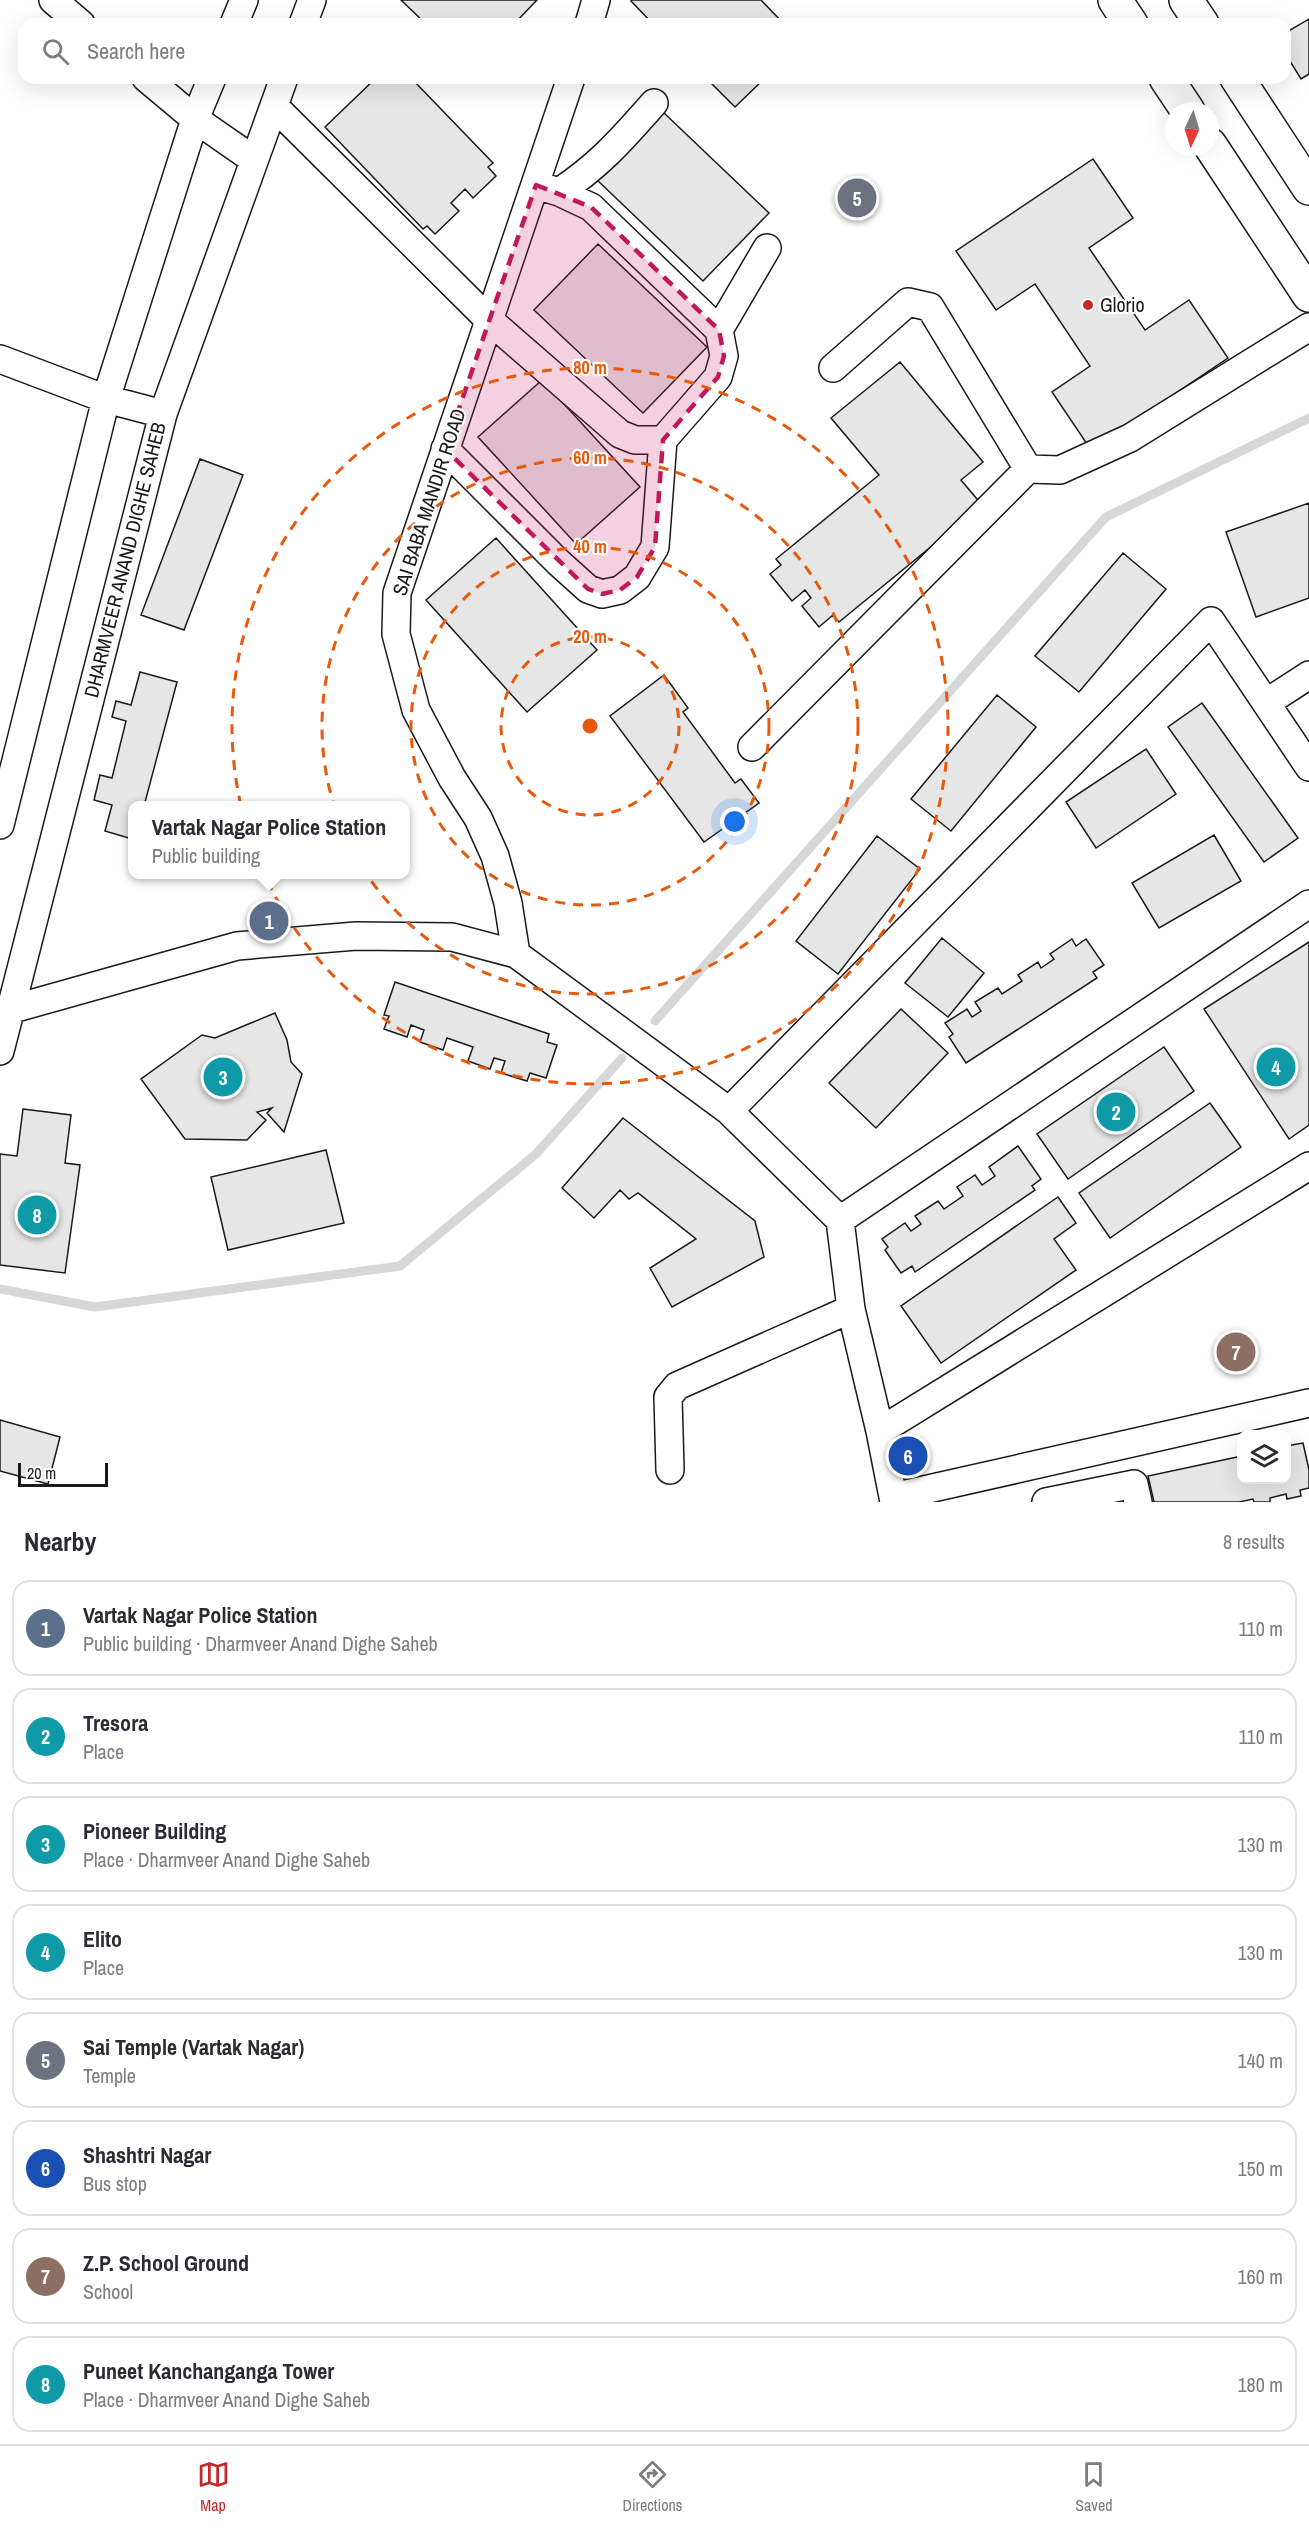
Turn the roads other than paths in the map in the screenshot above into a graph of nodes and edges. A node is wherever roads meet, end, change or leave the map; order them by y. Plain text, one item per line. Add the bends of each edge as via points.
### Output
1 (53, 0) edge
2 (244, 0) edge
3 (312, 0) edge
4 (596, 0) edge
5 (1115, 0) edge
6 (1186, 0) edge
7 (74, 18) edge
8 (236, 18) edge
9 (305, 18) edge
10 (590, 18) edge
11 (1127, 18) edge
12 (1198, 18) edge
13 (153, 84) edge
14 (210, 84) edge
15 (282, 84) edge
16 (570, 84) edge
17 (1170, 84) edge
18 (1241, 84) edge
19 (1182, 102) edge
20 (654, 103) dead end
21 (274, 106) junction
22 (195, 119) junction
23 (1217, 156) edge
24 (254, 160) junction
25 (1307, 179) edge
26 (548, 188) junction
27 (767, 248) dead end
28 (1309, 295) edge
29 (488, 319) junction
30 (1309, 327) edge
31 (719, 330) junction
32 (0, 359) edge
33 (833, 368) dead end
34 (106, 399) junction
35 (163, 414) junction
36 (663, 440) junction
37 (445, 449) junction
38 (1028, 469) junction
39 (1309, 675) edge
40 (1266, 703) junction
41 (752, 747) dead end
42 (1309, 767) edge
43 (0, 825) edge
44 (1309, 904) edge
45 (516, 954) junction
46 (4, 1011) edge
47 (0, 1051) edge
48 (729, 1111) junction
49 (1309, 1166) edge
50 (840, 1220) junction
51 (852, 1309) junction
52 (1309, 1403) edge
53 (880, 1431) junction
54 (1126, 1445) junction
55 (670, 1470) dead end
56 (958, 1492) edge
57 (1136, 1493) edge
58 (893, 1500) edge
59 (1046, 1502) edge

1 - 7 street
2 - 8 street
3 - 9 street
4 - 10 street
5 - 11 main road
6 - 12 main road
13 - 22 street
14 - 22 street
15 - 21 street, DHARMVEER ANAND DIGHE SAHEB
16 - 26 street, SAI BABA MANDIR ROAD
17 - 19 main road
18 - 25 main road
20 - 26 street via 589,172
21 - 24 street, DHARMVEER ANAND DIGHE SAHEB
21 - 29 street
22 - 24 street
22 - 34 street
23 - 28 main road
24 - 35 street, DHARMVEER ANAND DIGHE SAHEB
26 - 29 street, SAI BABA MANDIR ROAD
26 - 31 street via 591,207
27 - 31 street
29 - 36 street via 620,434 635,440
29 - 37 street, SAI BABA MANDIR ROAD
30 - 38 street via 1130,438 1060,470
31 - 36 street via 724,356 718,377
32 - 34 street
33 - 38 street via 908,302 930,307
34 - 35 street
34 - 43 street
35 - 46 street, DHARMVEER ANAND DIGHE SAHEB
36 - 37 street via 655,547 637,577 620,590 602,594 588,589 558,562
37 - 45 street, SAI BABA MANDIR ROAD via 396,593 396,634 416,710 478,818 495,856
38 - 41 street
39 - 40 street
40 - 42 street
40 - 48 street via 1211,621
44 - 50 street
45 - 46 street via 452,937 356,936 237,946
45 - 48 street
46 - 47 street, DHARMVEER ANAND DIGHE SAHEB
48 - 50 street
49 - 53 street
50 - 51 street
51 - 53 street
51 - 55 street via 677,1386 668,1397
52 - 54 street
53 - 58 street
54 - 56 street
54 - 57 street
56 - 58 street
57 - 59 street

